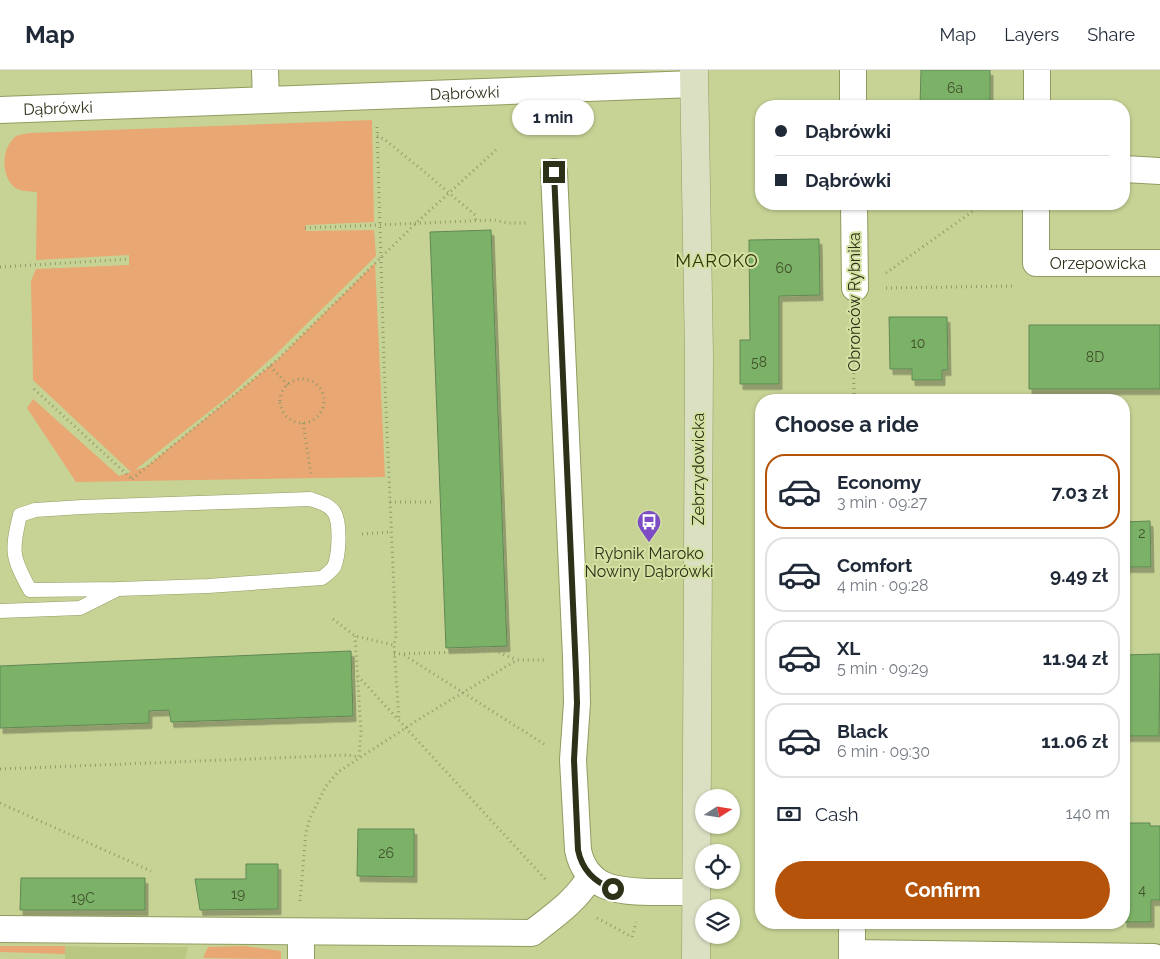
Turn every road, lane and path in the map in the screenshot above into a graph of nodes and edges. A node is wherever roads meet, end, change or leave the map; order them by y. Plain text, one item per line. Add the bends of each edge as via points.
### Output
1 (265, 70) edge
2 (853, 70) edge
3 (1037, 70) edge
4 (694, 77) edge
5 (266, 100) junction
6 (853, 100) edge
7 (1036, 100) edge
8 (0, 110) edge
9 (376, 123) dead end
10 (377, 136) junction
11 (497, 149) dead end
12 (1130, 169) edge
13 (1160, 171) edge
14 (554, 172) dead end
15 (448, 193) junction
16 (854, 210) edge
17 (974, 210) edge
18 (1036, 210) edge
19 (476, 221) junction
20 (529, 223) dead end
21 (415, 224) junction
22 (380, 225) junction
23 (306, 228) dead end
24 (381, 257) junction
25 (130, 259) dead end
26 (1036, 263) junction
27 (1160, 263) edge
28 (0, 267) edge
29 (860, 288) junction
30 (270, 366) junction
31 (288, 385) junction
32 (34, 389) dead end
33 (854, 394) edge
34 (303, 423) junction
35 (311, 475) dead end
36 (390, 502) junction
37 (435, 502) dead end
38 (391, 532) junction
39 (361, 534) dead end
40 (118, 589) junction
41 (0, 611) edge
42 (333, 619) dead end
43 (356, 636) junction
44 (394, 645) junction
45 (394, 654) junction
46 (404, 654) junction
47 (517, 660) junction
48 (549, 660) dead end
49 (358, 676) junction
50 (463, 692) junction
51 (398, 721) junction
52 (406, 728) junction
53 (545, 745) dead end
54 (359, 757) junction
55 (0, 769) edge
56 (0, 803) edge
57 (151, 871) dead end
58 (591, 876) junction
59 (548, 882) dead end
60 (697, 892) junction
61 (592, 915) dead end
62 (0, 929) edge
63 (852, 929) edge
64 (301, 932) junction
65 (632, 938) dead end
66 (852, 956) edge
67 (1154, 957) dead end
68 (301, 959) edge
69 (696, 959) edge

1 - 5 street
2 - 6 street
3 - 7 street
4 - 5 street, Dąbrówki
4 - 60 street, Zebrzydowicka via 698,337
5 - 8 street, Dąbrówki
9 - 10 path
10 - 15 path
10 - 22 path
11 - 15 path
12 - 13 street
14 - 58 street via 576,667 576,832 579,858
15 - 19 path via 475,215
15 - 21 path
16 - 29 street, Obrońców Rybnika
17 - 29 path
18 - 26 street, Orzepowicka
19 - 20 path
19 - 21 path
21 - 22 path
21 - 24 path
22 - 23 path
22 - 24 path
24 - 30 path
24 - 36 path
25 - 28 path
26 - 27 street, Orzepowicka
26 - 29 path via 1021,286
29 - 33 path, Obrońców Rybnika via 852,299
30 - 31 path
30 - 32 path via 132,480
31 - 34 path via 282,394 282,408 291,420
31 - 34 path via 297,380 311,381 321,390 322,410 319,416
34 - 35 path
36 - 37 path
36 - 38 path
38 - 39 path
38 - 44 path
40 - 40 lane via 322,578 333,568 338,550 335,513 324,503 310,499 82,507 35,510 20,515 14,553 30,590
40 - 41 lane via 80,608
42 - 43 path
43 - 44 path
43 - 49 path
44 - 45 path
45 - 46 path
45 - 51 path
46 - 47 path via 496,651
46 - 50 path
47 - 48 path
47 - 50 path
49 - 51 path
49 - 54 path
50 - 52 path
50 - 53 path
51 - 52 path
52 - 54 path
52 - 59 path
54 - 55 path via 338,755
54 - 64 path via 338,772 326,786 310,818 298,916
56 - 57 path
58 - 60 street via 619,890
58 - 64 street via 572,901 532,933
60 - 69 street, Zebrzydowicka
61 - 65 path
62 - 64 street
63 - 66 street
64 - 68 street
66 - 67 street

